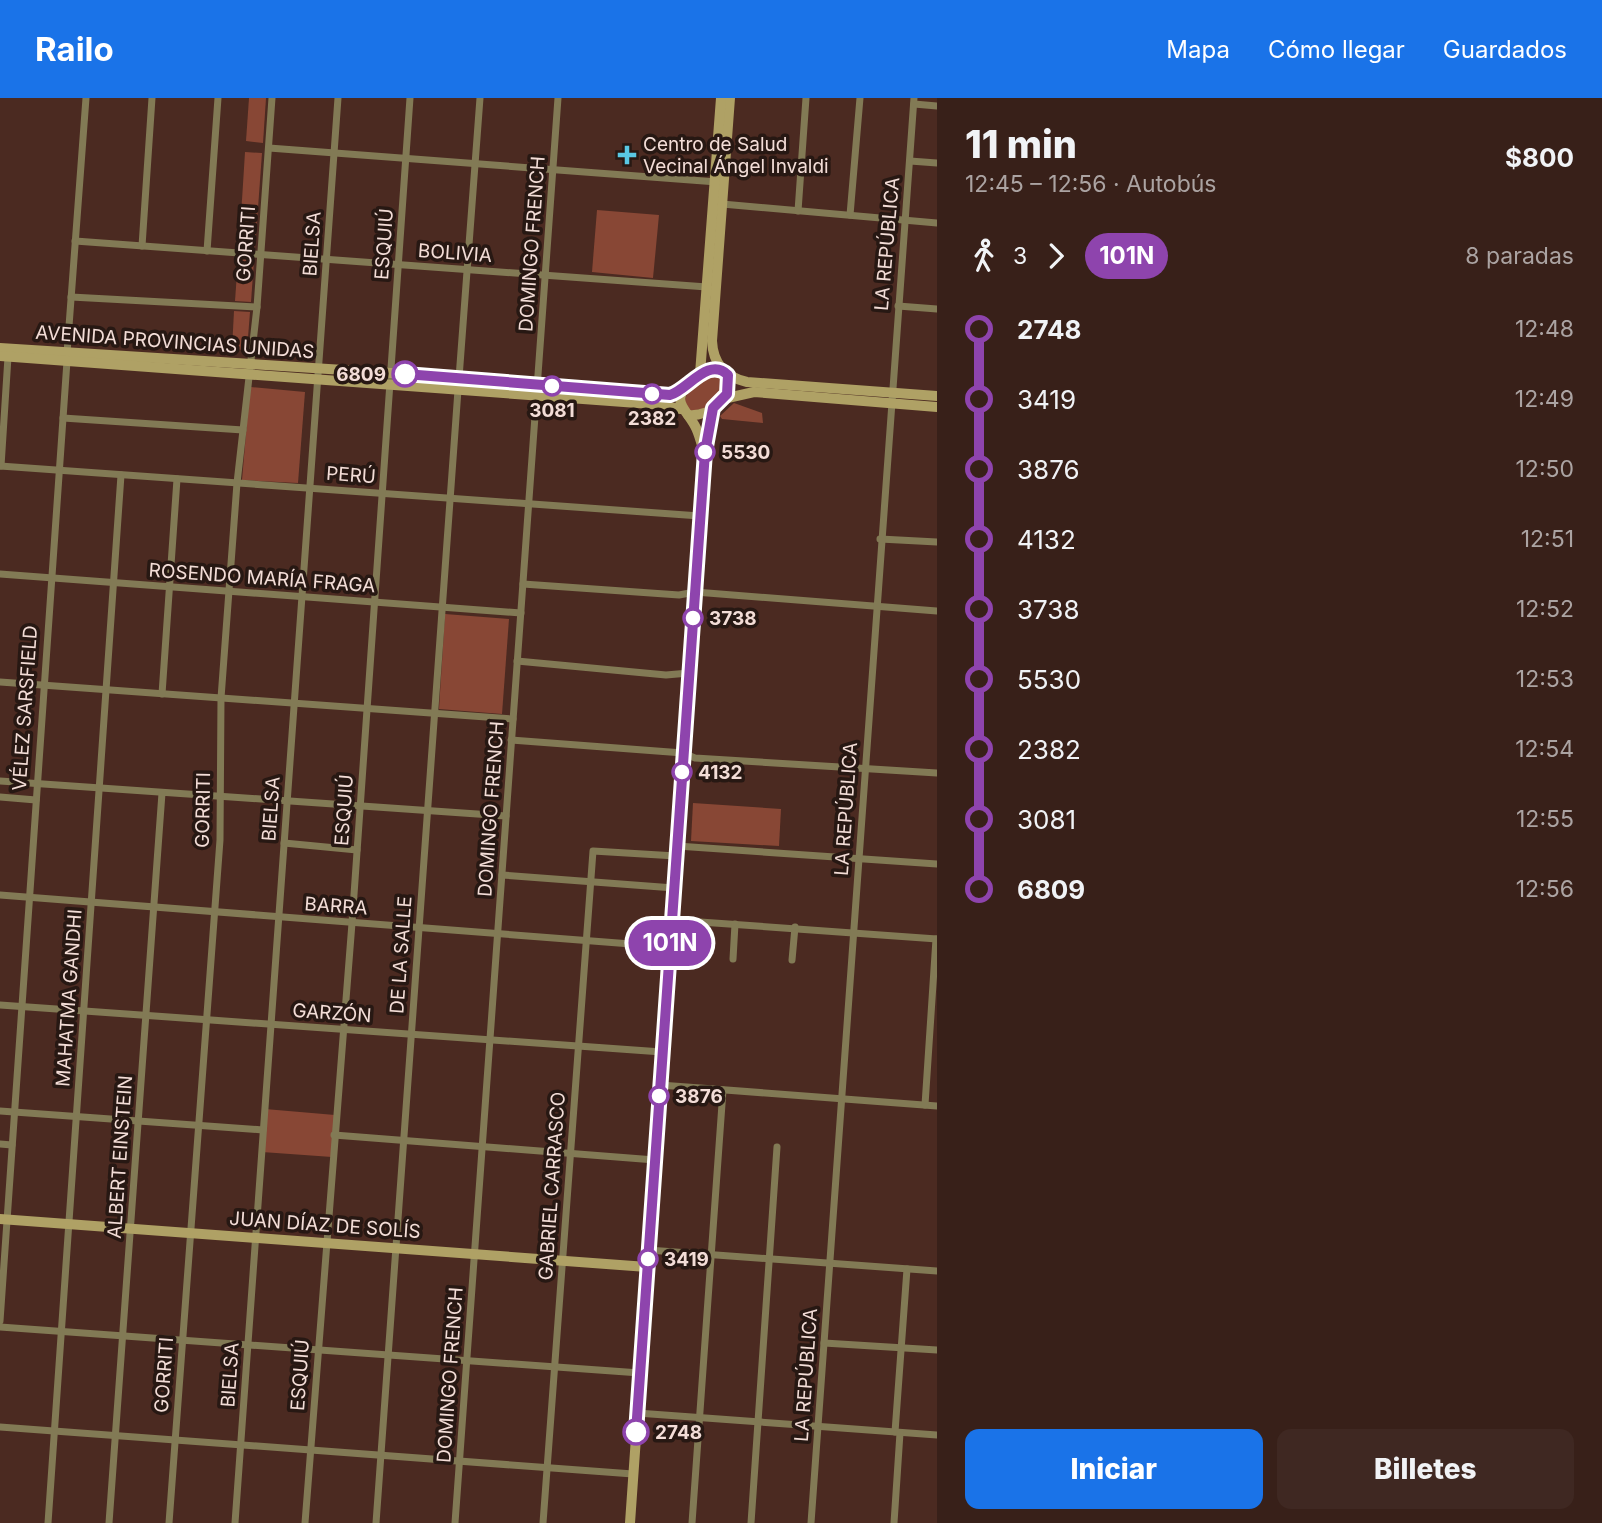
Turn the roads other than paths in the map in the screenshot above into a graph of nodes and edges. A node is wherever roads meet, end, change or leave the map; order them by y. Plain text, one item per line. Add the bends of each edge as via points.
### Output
1 (86, 98) edge
2 (152, 98) edge
3 (218, 98) edge
4 (272, 98) edge
5 (338, 98) edge
6 (410, 98) edge
7 (480, 98) edge
8 (558, 98) edge
9 (721, 98) edge
10 (730, 98) edge
11 (806, 98) edge
12 (860, 98) edge
13 (914, 101) edge
14 (937, 106) edge
15 (268, 148) junction
16 (334, 153) junction
17 (405, 158) junction
18 (910, 161) junction
19 (475, 163) junction
20 (937, 163) edge
21 (553, 168) junction
22 (720, 182) junction
23 (722, 204) junction
24 (798, 211) junction
25 (850, 215) junction
26 (905, 221) junction
27 (937, 223) edge
28 (75, 241) junction
29 (142, 246) junction
30 (207, 251) junction
31 (261, 255) junction
32 (327, 260) junction
33 (398, 264) junction
34 (467, 269) junction
35 (545, 274) junction
36 (707, 287) junction
37 (71, 297) junction
38 (898, 306) junction
39 (257, 307) junction
40 (937, 309) edge
41 (0, 348) edge
42 (4, 357) edge
43 (67, 357) junction
44 (319, 368) junction
45 (250, 369) junction
46 (391, 373) junction
47 (725, 373) junction
48 (700, 374) junction
49 (459, 378) junction
50 (318, 379) junction
51 (390, 384) junction
52 (458, 390) junction
53 (537, 390) junction
54 (682, 391) junction
55 (937, 396) edge
56 (890, 398) junction
57 (723, 399) junction
58 (937, 407) edge
59 (713, 408) junction
60 (685, 412) junction
61 (63, 418) junction
62 (243, 430) junction
63 (705, 452) junction
64 (0, 466) edge
65 (59, 470) junction
66 (121, 475) junction
67 (177, 479) junction
68 (237, 483) junction
69 (310, 488) junction
70 (382, 493) junction
71 (450, 498) junction
72 (529, 504) junction
73 (700, 516) junction
74 (880, 539) junction
75 (937, 542) edge
76 (0, 574) edge
77 (52, 578) junction
78 (114, 583) junction
79 (523, 584) junction
80 (169, 587) junction
81 (230, 591) junction
82 (695, 592) junction
83 (303, 597) junction
84 (374, 602) junction
85 (876, 606) junction
86 (442, 607) junction
87 (937, 611) edge
88 (521, 613) junction
89 (517, 661) junction
90 (689, 673) junction
91 (0, 682) edge
92 (44, 685) junction
93 (106, 690) junction
94 (162, 694) junction
95 (222, 698) junction
96 (295, 703) junction
97 (367, 709) junction
98 (435, 713) junction
99 (513, 719) junction
100 (511, 740) junction
101 (683, 753) junction
102 (864, 769) junction
103 (937, 773) edge
104 (0, 781) edge
105 (37, 783) junction
106 (100, 788) junction
107 (162, 793) junction
108 (0, 797) edge
109 (219, 797) junction
110 (36, 800) junction
111 (288, 800) junction
112 (360, 805) junction
113 (428, 810) junction
114 (506, 816) junction
115 (284, 843) junction
116 (357, 849) junction
117 (677, 851) junction
118 (858, 858) junction
119 (937, 864) edge
120 (502, 875) junction
121 (590, 881) junction
122 (674, 888) junction
123 (0, 895) edge
124 (29, 898) junction
125 (92, 902) junction
126 (154, 907) junction
127 (213, 912) junction
128 (279, 917) junction
129 (672, 920) junction
130 (352, 923) junction
131 (735, 924) junction
132 (419, 928) junction
133 (795, 928) junction
134 (853, 932) junction
135 (497, 934) junction
136 (937, 939) edge
137 (586, 941) junction
138 (670, 947) junction
139 (733, 959) dead end
140 (792, 960) dead end
141 (0, 1005) edge
142 (22, 1007) junction
143 (84, 1011) junction
144 (146, 1016) junction
145 (205, 1020) junction
146 (271, 1024) junction
147 (342, 1029) junction
148 (411, 1034) junction
149 (490, 1040) junction
150 (578, 1046) junction
151 (662, 1052) junction
152 (660, 1085) junction
153 (723, 1090) junction
154 (841, 1099) junction
155 (925, 1105) junction
156 (937, 1106) edge
157 (0, 1111) edge
158 (15, 1112) junction
159 (76, 1116) junction
160 (138, 1121) junction
161 (198, 1125) junction
162 (263, 1130) junction
163 (334, 1135) junction
164 (404, 1140) junction
165 (0, 1144) edge
166 (12, 1145) junction
167 (482, 1146) junction
168 (777, 1147) dead end
169 (570, 1153) junction
170 (655, 1160) junction
171 (4, 1219) edge
172 (69, 1224) junction
173 (130, 1228) junction
174 (190, 1233) junction
175 (256, 1238) junction
176 (326, 1243) junction
177 (396, 1248) junction
178 (648, 1250) junction
179 (474, 1254) junction
180 (713, 1255) junction
181 (769, 1259) junction
182 (562, 1261) junction
183 (829, 1263) junction
184 (647, 1267) junction
185 (907, 1269) junction
186 (937, 1271) edge
187 (2, 1272) edge
188 (0, 1321) edge
189 (0, 1327) edge
190 (62, 1331) junction
191 (122, 1336) junction
192 (182, 1340) junction
193 (824, 1343) junction
194 (248, 1345) junction
195 (901, 1348) junction
196 (318, 1350) junction
197 (937, 1350) edge
198 (388, 1354) junction
199 (466, 1360) junction
200 (555, 1366) junction
201 (640, 1373) junction
202 (637, 1413) junction
203 (700, 1418) junction
204 (759, 1422) junction
205 (0, 1427) edge
206 (818, 1427) junction
207 (55, 1431) junction
208 (897, 1432) junction
209 (115, 1435) junction
210 (937, 1435) edge
211 (175, 1440) junction
212 (240, 1445) junction
213 (310, 1450) junction
214 (381, 1455) junction
215 (459, 1461) junction
216 (547, 1468) junction
217 (633, 1474) junction
218 (48, 1523) edge
219 (109, 1523) edge
220 (169, 1523) edge
221 (235, 1523) edge
222 (304, 1523) edge
223 (376, 1523) edge
224 (454, 1523) edge
225 (543, 1523) edge
226 (630, 1523) edge
227 (692, 1523) edge
228 (751, 1523) edge
229 (811, 1523) edge
230 (894, 1523) edge

1 - 28 street, VÉLEZ SARSFIELD
2 - 29 street
3 - 30 street
4 - 15 street, GORRITI
5 - 16 street, BIELSA
6 - 17 street, ESQUIÚ
7 - 19 street
8 - 21 street, DOMINGO FRENCH
9 - 22 main road
10 - 22 main road
11 - 24 street
12 - 25 street
13 - 14 street
13 - 18 street, LA REPÚBLICA
15 - 16 street
15 - 31 street, GORRITI
16 - 17 street
16 - 32 street, BIELSA
17 - 19 street
17 - 33 street, ESQUIÚ
18 - 20 street
18 - 26 street, LA REPÚBLICA
19 - 21 street
19 - 34 street
21 - 22 street
21 - 35 street, DOMINGO FRENCH
22 - 23 main road
22 - 36 main road
23 - 24 street
23 - 47 main road via 712,341 716,362
24 - 25 street
25 - 26 street
26 - 27 street
26 - 38 street, LA REPÚBLICA
28 - 29 street, BOLIVIA
28 - 37 street, VÉLEZ SARSFIELD
29 - 30 street, BOLIVIA
30 - 31 street, BOLIVIA
31 - 32 street, BOLIVIA
31 - 39 street, GORRITI
32 - 33 street, BOLIVIA
32 - 44 street, BIELSA
33 - 34 street, BOLIVIA
33 - 46 street, ESQUIÚ
34 - 35 street, BOLIVIA
34 - 49 street
35 - 36 street, BOLIVIA
35 - 53 street, DOMINGO FRENCH
36 - 48 main road
37 - 39 street
37 - 43 street, VÉLEZ SARSFIELD
38 - 40 street
38 - 56 street, LA REPÚBLICA
39 - 45 street, GORRITI
41 - 43 main road, AVENIDA PROVINCIAS UNIDAS
42 - 43 main road, AVENIDA PROVINCIAS UNIDAS
42 - 64 street
43 - 45 main road, AVENIDA PROVINCIAS UNIDAS
43 - 61 street, VÉLEZ SARSFIELD
44 - 45 main road, AVENIDA PROVINCIAS UNIDAS
44 - 46 main road, AVENIDA PROVINCIAS UNIDAS
44 - 50 street, BIELSA
45 - 50 main road, AVENIDA PROVINCIAS UNIDAS
45 - 62 street, GORRITI
46 - 49 main road, AVENIDA PROVINCIAS UNIDAS
46 - 51 street, ESQUIÚ
47 - 48 main road via 711,370
47 - 56 main road via 747,382
47 - 57 main road via 729,388
48 - 54 main road
49 - 53 main road, AVENIDA PROVINCIAS UNIDAS
50 - 51 main road, AVENIDA PROVINCIAS UNIDAS
50 - 69 street, BIELSA
51 - 52 main road, AVENIDA PROVINCIAS UNIDAS
51 - 70 street, ESQUIÚ
52 - 53 main road, AVENIDA PROVINCIAS UNIDAS
52 - 71 street, DE LA SALLE
53 - 54 main road, AVENIDA PROVINCIAS UNIDAS via 670,395
53 - 60 main road, AVENIDA PROVINCIAS UNIDAS
53 - 72 street, DOMINGO FRENCH
54 - 60 main road
55 - 56 main road
56 - 57 main road via 754,392
56 - 58 main road
56 - 74 street, LA REPÚBLICA
57 - 59 main road
59 - 60 main road via 705,414
59 - 63 main road
60 - 63 main road
61 - 62 street
61 - 65 street, VÉLEZ SARSFIELD
62 - 68 street, GORRITI
63 - 73 main road
64 - 65 street, PERÚ
65 - 66 street, PERÚ
65 - 77 street, VÉLEZ SARSFIELD
66 - 67 street, PERÚ
66 - 78 street, MAHATMA GANDHI
67 - 68 street, PERÚ
67 - 80 street
68 - 69 street, PERÚ
68 - 81 street, GORRITI
69 - 70 street, PERÚ
69 - 83 street, BIELSA
70 - 71 street, PERÚ
70 - 84 street, ESQUIÚ
71 - 72 street, PERÚ
71 - 86 street, DE LA SALLE
72 - 73 street, PERÚ
72 - 79 street, DOMINGO FRENCH
73 - 82 main road
74 - 75 street
74 - 85 street, LA REPÚBLICA
76 - 77 street, ROSENDO MARÍA FRAGA
77 - 78 street, ROSENDO MARÍA FRAGA
77 - 92 street, VÉLEZ SARSFIELD
78 - 80 street, ROSENDO MARÍA FRAGA
78 - 93 street, MAHATMA GANDHI
79 - 82 street via 679,595
79 - 88 street, DOMINGO FRENCH
80 - 81 street, ROSENDO MARÍA FRAGA
80 - 94 street
81 - 83 street, ROSENDO MARÍA FRAGA
81 - 95 street, GORRITI
82 - 85 street
82 - 90 main road
83 - 84 street, ROSENDO MARÍA FRAGA
83 - 96 street, BIELSA
84 - 86 street, ROSENDO MARÍA FRAGA
84 - 97 street, ESQUIÚ
85 - 87 street
85 - 102 street, LA REPÚBLICA
86 - 88 street, ROSENDO MARÍA FRAGA
86 - 98 street, DE LA SALLE
88 - 89 street, DOMINGO FRENCH
89 - 90 street via 666,675
89 - 99 street, DOMINGO FRENCH
90 - 101 main road
91 - 92 street
92 - 93 street
92 - 105 street, VÉLEZ SARSFIELD
93 - 94 street
93 - 106 street, MAHATMA GANDHI
94 - 95 street
95 - 96 street
95 - 109 street, GORRITI
96 - 97 street
96 - 111 street, BIELSA
97 - 98 street
97 - 112 street, ESQUIÚ
98 - 99 street
98 - 113 street, DE LA SALLE
99 - 100 street, DOMINGO FRENCH
100 - 101 street
100 - 114 street, DOMINGO FRENCH
101 - 102 street via 695,758
101 - 117 main road
102 - 103 street
102 - 118 street, LA REPÚBLICA
104 - 105 street
105 - 106 street
105 - 110 street, VÉLEZ SARSFIELD
106 - 107 street
106 - 125 street, MAHATMA GANDHI
107 - 109 street
107 - 126 street, ALBERT EINSTEIN
108 - 110 street
109 - 111 street
109 - 127 street, GORRITI
110 - 124 street, VÉLEZ SARSFIELD
111 - 112 street
111 - 115 street, BIELSA
112 - 113 street
112 - 116 street, ESQUIÚ
113 - 114 street
113 - 132 street, DE LA SALLE
114 - 120 street, DOMINGO FRENCH
115 - 116 street
115 - 128 street, BIELSA
116 - 130 street, ESQUIÚ
117 - 118 street
117 - 121 street, GABRIEL CARRASCO via 593,851
117 - 122 main road
118 - 119 street
118 - 134 street, LA REPÚBLICA
120 - 121 street
120 - 135 street, DOMINGO FRENCH
121 - 122 street
121 - 137 street, GABRIEL CARRASCO
122 - 129 main road
123 - 124 street, BARRA
124 - 125 street, BARRA
124 - 142 street, VÉLEZ SARSFIELD
125 - 126 street, BARRA
125 - 143 street, MAHATMA GANDHI
126 - 127 street, BARRA
126 - 144 street, ALBERT EINSTEIN
127 - 128 street, BARRA
127 - 145 street, GORRITI
128 - 130 street, BARRA
128 - 146 street, BIELSA
129 - 131 street
129 - 138 main road
130 - 132 street, BARRA
130 - 147 street, ESQUIÚ
131 - 133 street
131 - 139 street
132 - 135 street, BARRA
132 - 148 street, DE LA SALLE
133 - 134 street
133 - 140 street
134 - 136 street
134 - 154 street, LA REPÚBLICA
135 - 137 street, BARRA
135 - 149 street, DOMINGO FRENCH
136 - 155 street
137 - 138 street, BARRA
137 - 150 street, GABRIEL CARRASCO
138 - 151 main road
141 - 142 street, GARZÓN
142 - 143 street, GARZÓN
142 - 158 street, VÉLEZ SARSFIELD
143 - 144 street, GARZÓN
143 - 159 street, MAHATMA GANDHI
144 - 145 street, GARZÓN
144 - 160 street, ALBERT EINSTEIN
145 - 146 street, GARZÓN
145 - 161 street, GORRITI
146 - 147 street, GARZÓN
146 - 162 street, BIELSA
147 - 148 street, GARZÓN
147 - 163 street, ESQUIÚ
148 - 149 street, GARZÓN
148 - 164 street, DE LA SALLE
149 - 150 street, GARZÓN
149 - 167 street, DOMINGO FRENCH
150 - 151 street, GARZÓN
150 - 169 street, GABRIEL CARRASCO
151 - 152 main road
152 - 153 street
152 - 170 main road
153 - 154 street
153 - 180 street
154 - 155 street
154 - 183 street, LA REPÚBLICA
155 - 156 street
157 - 158 street
158 - 159 street
158 - 166 street, VÉLEZ SARSFIELD
159 - 160 street
159 - 172 street, MAHATMA GANDHI
160 - 161 street
160 - 173 street, ALBERT EINSTEIN
161 - 162 street
161 - 174 street, GORRITI
162 - 175 street, BIELSA
163 - 164 street
163 - 176 street, ESQUIÚ
164 - 167 street
164 - 177 street, DE LA SALLE
165 - 166 street
166 - 171 street, VÉLEZ SARSFIELD
167 - 169 street
167 - 179 street, DOMINGO FRENCH
168 - 181 street
169 - 170 street
169 - 182 street, GABRIEL CARRASCO
170 - 178 main road
171 - 172 main road, JUAN DÍAZ DE SOLÍS
171 - 187 street, VÉLEZ SARSFIELD
172 - 173 main road, JUAN DÍAZ DE SOLÍS
172 - 190 street, MAHATMA GANDHI
173 - 174 main road, JUAN DÍAZ DE SOLÍS
173 - 191 street, ALBERT EINSTEIN
174 - 175 main road, JUAN DÍAZ DE SOLÍS
174 - 192 street, GORRITI
175 - 176 main road, JUAN DÍAZ DE SOLÍS
175 - 194 street, BIELSA
176 - 177 main road, JUAN DÍAZ DE SOLÍS
176 - 196 street, ESQUIÚ
177 - 179 main road, JUAN DÍAZ DE SOLÍS
177 - 198 street, DE LA SALLE
178 - 180 street
178 - 184 main road
179 - 182 main road, JUAN DÍAZ DE SOLÍS
179 - 199 street, DOMINGO FRENCH
180 - 181 street
180 - 203 street
181 - 183 street
181 - 204 street
182 - 184 main road, JUAN DÍAZ DE SOLÍS
182 - 200 street, GABRIEL CARRASCO
183 - 185 street
183 - 193 street, LA REPÚBLICA
184 - 201 main road
185 - 186 street
185 - 195 street
187 - 188 street, VÉLEZ SARSFIELD
189 - 190 street
190 - 191 street
190 - 207 street, MAHATMA GANDHI
191 - 192 street
191 - 209 street, ALBERT EINSTEIN
192 - 194 street
192 - 211 street, GORRITI
193 - 195 street
193 - 206 street, LA REPÚBLICA
194 - 196 street
194 - 212 street, BIELSA
195 - 197 street
195 - 208 street
196 - 198 street
196 - 213 street, ESQUIÚ
198 - 199 street
198 - 214 street, DE LA SALLE
199 - 200 street
199 - 215 street, DOMINGO FRENCH
200 - 201 street
200 - 216 street, GABRIEL CARRASCO
201 - 202 main road
202 - 203 street
202 - 217 main road
203 - 204 street
203 - 227 street
204 - 206 street
204 - 228 street
205 - 207 street
206 - 208 street
206 - 229 street, LA REPÚBLICA
207 - 209 street
207 - 218 street, MAHATMA GANDHI
208 - 210 street
208 - 230 street
209 - 211 street
209 - 219 street, ALBERT EINSTEIN
211 - 212 street
211 - 220 street, GORRITI
212 - 213 street
212 - 221 street, BIELSA
213 - 214 street
213 - 222 street, ESQUIÚ
214 - 215 street
214 - 223 street, DE LA SALLE
215 - 216 street
215 - 224 street, DOMINGO FRENCH
216 - 217 street
216 - 225 street, GABRIEL CARRASCO
217 - 226 main road

